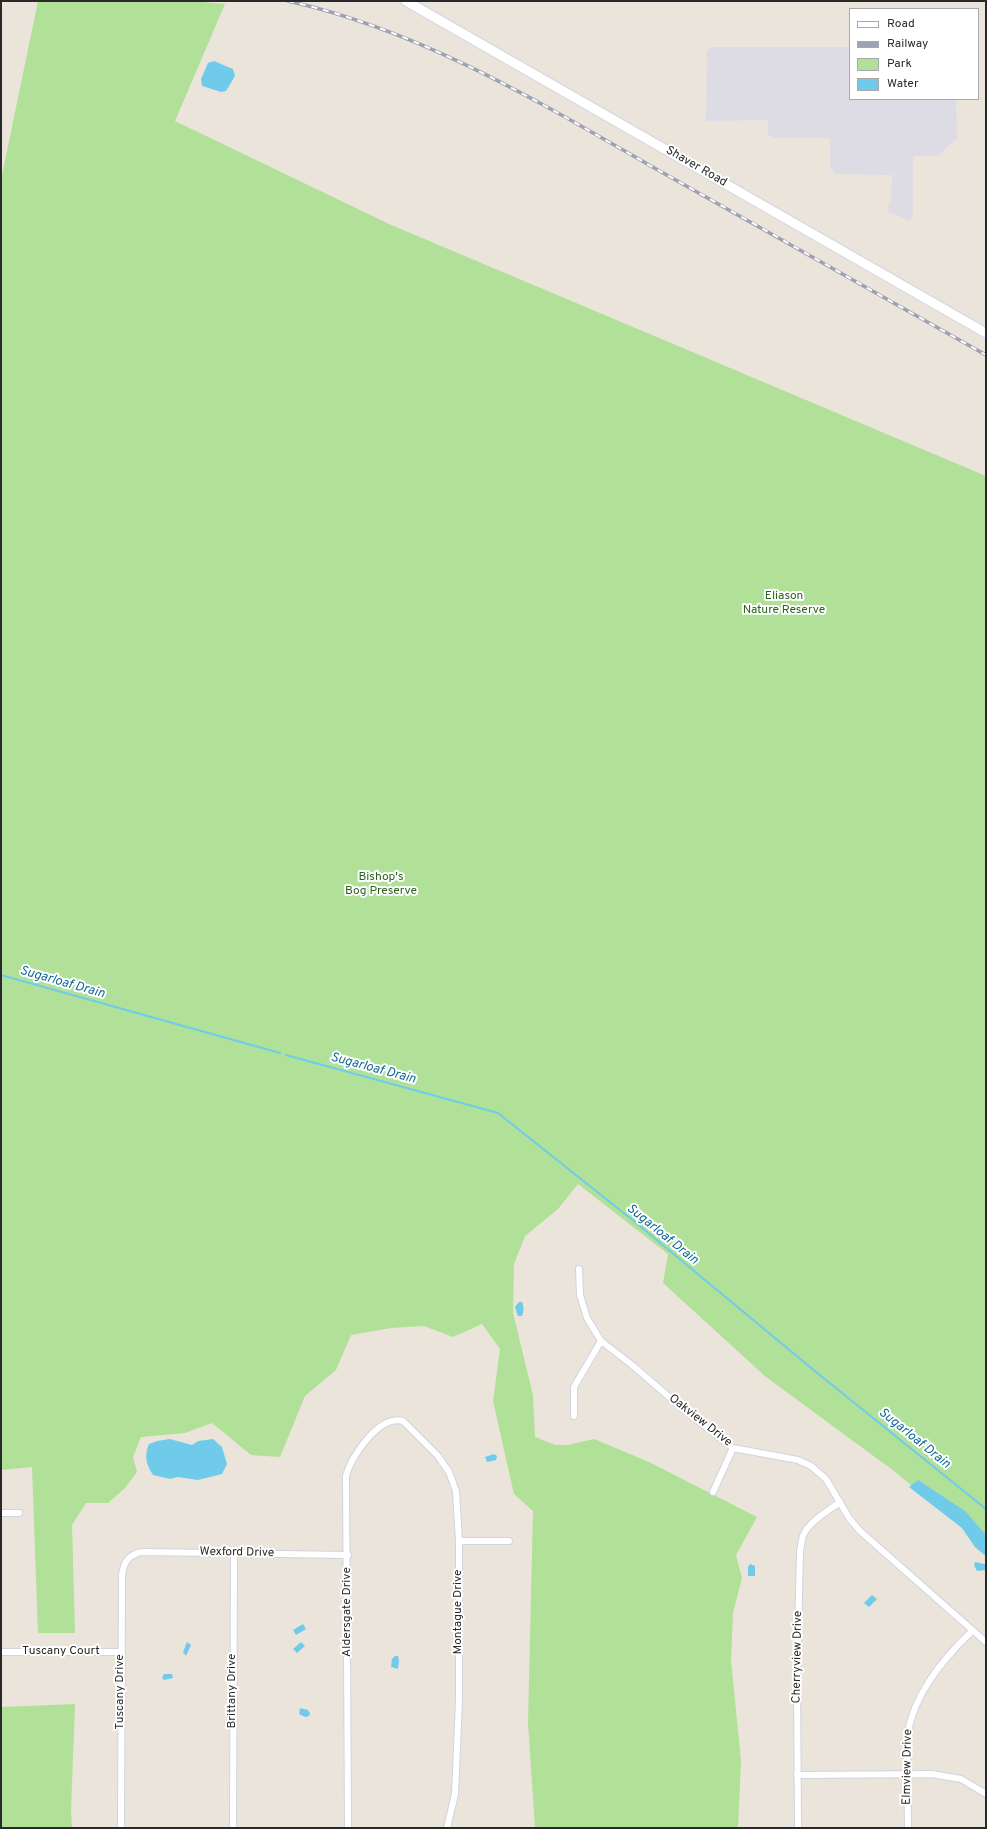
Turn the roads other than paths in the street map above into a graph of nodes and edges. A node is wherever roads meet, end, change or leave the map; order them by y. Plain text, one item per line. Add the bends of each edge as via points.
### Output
1 (406, 1) edge
2 (986, 333) edge
3 (579, 1269) dead end
4 (601, 1341) junction
5 (574, 1416) dead end
6 (396, 1419) joint
7 (733, 1448) junction
8 (713, 1492) dead end
9 (840, 1502) junction
10 (19, 1513) dead end
11 (1, 1514) edge
12 (459, 1541) junction
13 (509, 1541) dead end
14 (234, 1553) junction
15 (348, 1555) junction
16 (128, 1558) joint
17 (972, 1631) junction
18 (986, 1642) edge
19 (1, 1652) edge
20 (121, 1652) junction
21 (907, 1774) junction
22 (797, 1775) junction
23 (986, 1794) edge
24 (122, 1828) edge
25 (233, 1828) edge
26 (348, 1828) edge
27 (447, 1828) edge
28 (798, 1828) edge
29 (908, 1828) edge

1 - 2 main road, Shaver Road
3 - 4 street, Oakview Drive via 582,1300 587,1318
4 - 5 street via 574,1387
4 - 7 street, Oakview Drive
6 - 12 street, Montague Drive via 403,1421 438,1456 452,1477 456,1491
6 - 15 street, Aldersgate Drive via 385,1422 375,1431 349,1466 346,1488
7 - 8 street
7 - 9 street, Oakview Drive via 798,1460 811,1466 826,1479
9 - 17 street, Oakview Drive via 860,1532
9 - 22 street, Cherryview Drive via 807,1530 800,1552
10 - 11 street
12 - 13 street
12 - 27 street, Montague Drive via 459,1700 455,1794
14 - 15 street, Wexford Drive
14 - 16 street, Wexford Drive via 143,1552
14 - 25 street, Brittany Drive
15 - 26 street, Aldersgate Drive
16 - 20 street, Tuscany Drive via 122,1575
17 - 18 street, Oakview Drive
17 - 21 street, Elmview Drive via 939,1664 913,1712 907,1737
19 - 20 street, Tuscany Court
20 - 24 street, Tuscany Drive
21 - 22 street
21 - 23 street via 932,1774 961,1779
21 - 29 street, Elmview Drive
22 - 28 street, Cherryview Drive

